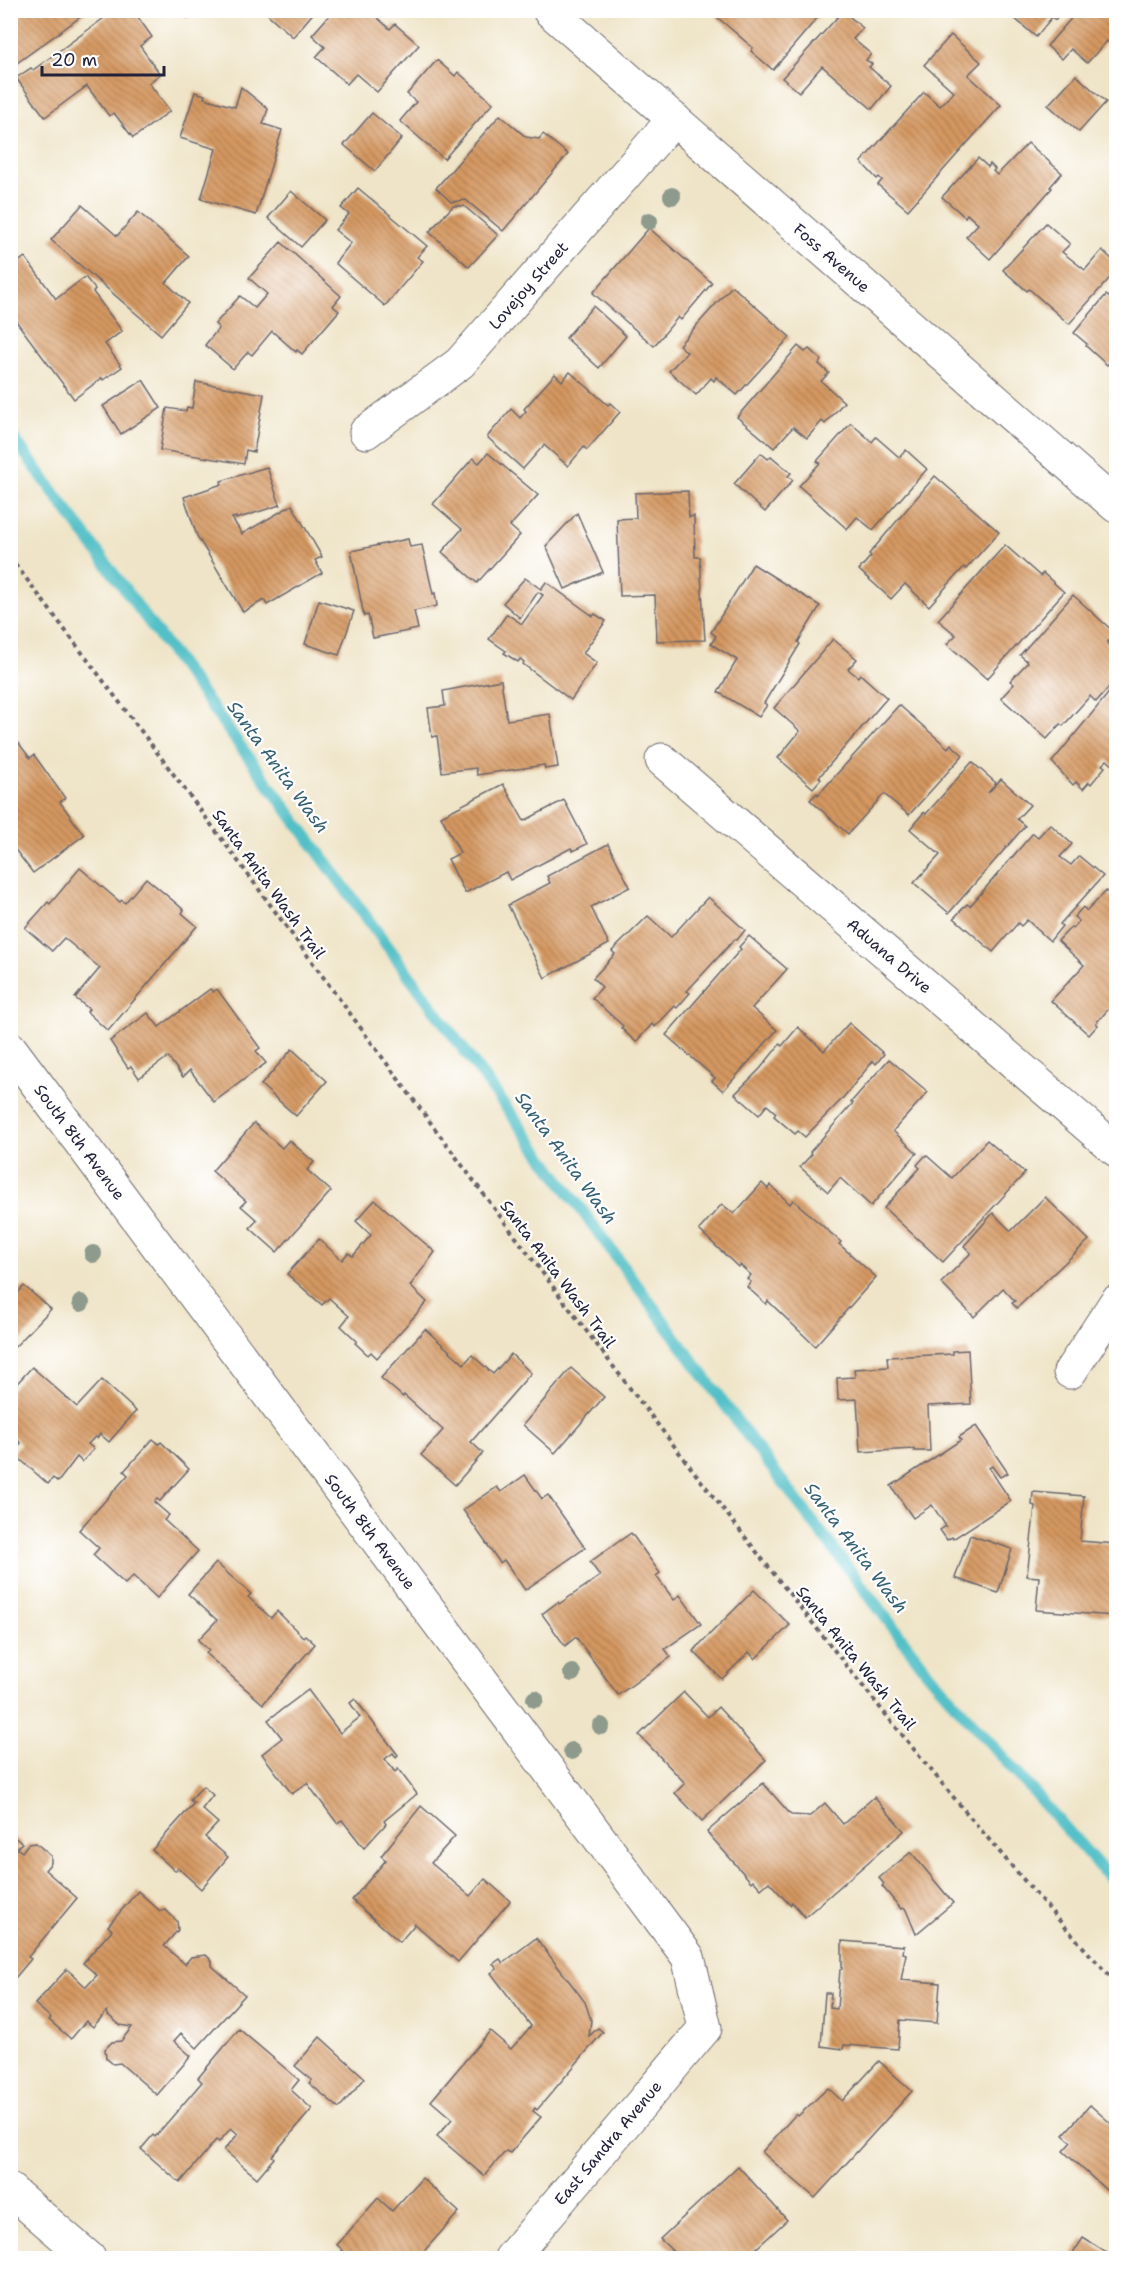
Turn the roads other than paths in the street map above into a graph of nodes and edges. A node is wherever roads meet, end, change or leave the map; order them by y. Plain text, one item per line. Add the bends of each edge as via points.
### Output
1 (549, 10) edge
2 (674, 119) junction
3 (366, 432) dead end
4 (1116, 506) edge
5 (662, 760) dead end
6 (10, 1048) edge
7 (1116, 1150) edge
8 (1116, 1302) edge
9 (1070, 1372) dead end
10 (705, 2028) joint
11 (10, 2190) edge
12 (89, 2259) edge
13 (511, 2259) edge

1 - 2 street, Foss Avenue
2 - 3 street, Lovejoy Street via 460,363
2 - 4 street, Foss Avenue
5 - 7 street, Aduana Drive
6 - 10 street, South 8th Avenue via 688,1957
8 - 9 street
10 - 13 street, East Sandra Avenue
11 - 12 street

